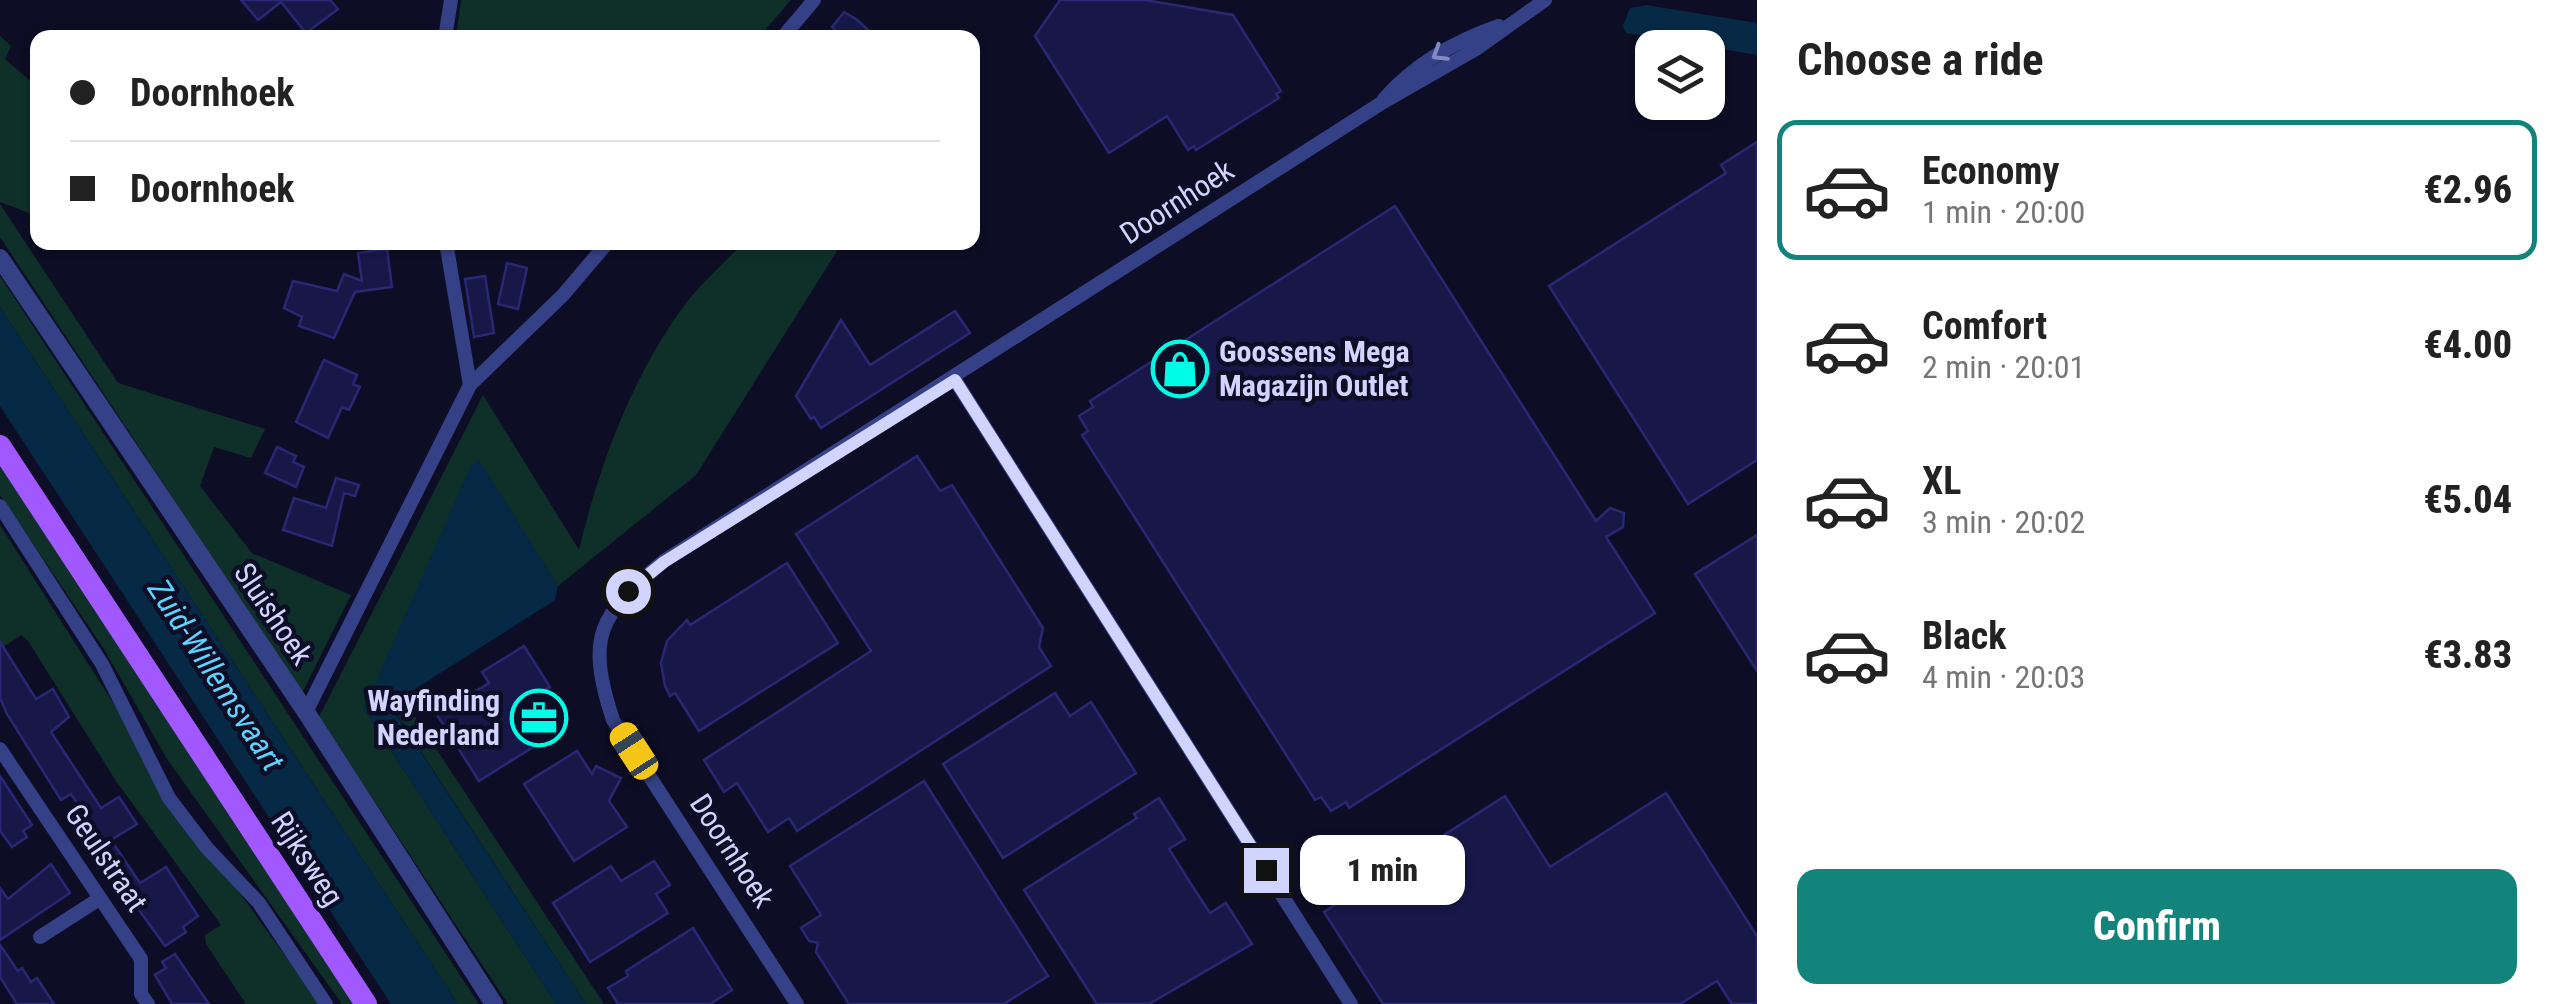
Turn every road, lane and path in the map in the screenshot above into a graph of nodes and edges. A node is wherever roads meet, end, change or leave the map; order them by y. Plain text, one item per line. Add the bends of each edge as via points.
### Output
1 (451, 0) edge
2 (814, 0) edge
3 (1546, 0) edge
4 (445, 30) edge
5 (789, 30) edge
6 (447, 250) edge
7 (601, 250) edge
8 (0, 258) edge
9 (955, 380) junction
10 (470, 385) junction
11 (0, 446) edge
12 (0, 506) edge
13 (306, 712) junction
14 (0, 748) edge
15 (100, 898) junction
16 (40, 937) dead end
17 (148, 1004) edge
18 (326, 1004) edge
19 (366, 1004) edge
20 (494, 1004) edge
21 (797, 1004) edge
22 (1351, 1004) edge

1 - 4 street
2 - 5 street
3 - 9 street, Doornhoek
6 - 10 street
7 - 10 street
8 - 13 street, Sluishoek
9 - 21 street, Doornhoek via 664,562 604,622 598,671 614,720
9 - 22 street
10 - 13 street
11 - 19 main road, Rijksweg
12 - 18 street via 102,664 169,798 259,903
13 - 20 street, Sluishoek
14 - 15 street, Geulstraat
15 - 16 street
15 - 17 street, Geulstraat via 141,959 141,994

